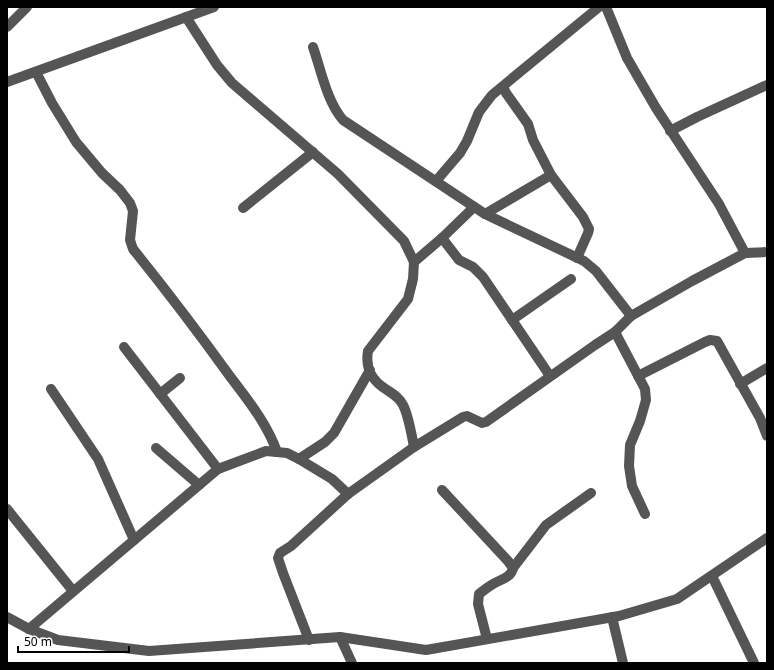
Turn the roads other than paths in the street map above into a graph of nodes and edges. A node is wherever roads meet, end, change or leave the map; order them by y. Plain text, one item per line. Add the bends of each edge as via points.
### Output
1 (27, 7) edge
2 (214, 7) edge
3 (600, 7) edge
4 (606, 7) edge
5 (186, 18) junction
6 (7, 27) edge
7 (313, 48) dead end
8 (36, 72) junction
9 (7, 82) edge
10 (767, 85) edge
11 (503, 87) junction
12 (670, 130) junction
13 (313, 152) junction
14 (551, 175) junction
15 (436, 181) junction
16 (474, 207) junction
17 (243, 208) dead end
18 (485, 214) junction
19 (442, 238) junction
20 (745, 253) junction
21 (766, 254) edge
22 (577, 258) junction
23 (414, 262) junction
24 (571, 279) dead end
25 (631, 316) junction
26 (512, 320) junction
27 (615, 332) junction
28 (124, 347) dead end
29 (767, 368) edge
30 (370, 370) junction
31 (550, 376) junction
32 (638, 376) junction
33 (180, 378) dead end
34 (740, 384) junction
35 (51, 389) dead end
36 (160, 394) junction
37 (767, 436) edge
38 (414, 447) junction
39 (156, 448) dead end
40 (277, 452) junction
41 (299, 459) junction
42 (218, 469) junction
43 (199, 485) junction
44 (442, 490) dead end
45 (591, 493) dead end
46 (348, 494) junction
47 (7, 509) edge
48 (645, 514) dead end
49 (767, 538) edge
50 (134, 540) junction
51 (513, 568) junction
52 (712, 576) junction
53 (73, 591) junction
54 (7, 617) edge
55 (612, 617) junction
56 (29, 629) junction
57 (340, 637) junction
58 (487, 639) junction
59 (309, 640) junction
60 (352, 663) edge
61 (623, 663) edge
62 (754, 663) edge

1 - 6 street
2 - 5 street
3 - 11 street
4 - 12 street via 627,58
5 - 8 street
5 - 13 street via 232,83
7 - 15 street via 337,113 348,123
8 - 9 street
8 - 40 street via 76,142 130,203 133,211 130,240 133,249 260,417 272,437
10 - 12 street
11 - 14 street via 528,124 533,140
11 - 15 street via 492,95 479,112 460,153
12 - 20 street via 719,204
13 - 17 street
13 - 23 street via 404,241
14 - 18 street
14 - 22 street via 589,229
15 - 16 street
16 - 18 street
16 - 19 street
18 - 22 street
19 - 23 street
19 - 26 street via 461,262 473,267 482,277
20 - 21 street
20 - 25 street
22 - 25 street via 596,271
23 - 30 street via 408,299 368,351 366,361
24 - 26 street
25 - 27 street
26 - 31 street
27 - 31 street
27 - 32 street
28 - 36 street
29 - 34 street
30 - 38 street via 372,378 404,405
30 - 41 street via 334,433 326,442
31 - 38 street via 486,422 463,417
32 - 34 street via 710,340 717,341
32 - 48 street via 645,389 646,400 630,445 629,466 632,486
33 - 36 street
34 - 37 street via 760,418
35 - 50 street via 98,459
36 - 42 street
38 - 46 street
39 - 43 street
40 - 41 street via 287,453
40 - 42 street via 266,451
41 - 46 street via 332,479
42 - 43 street
43 - 50 street
44 - 51 street
45 - 51 street via 546,525
46 - 59 street via 280,553 278,558
47 - 53 street
49 - 52 street
50 - 53 street
51 - 58 street via 512,573 479,594 478,604
52 - 55 street via 677,599
52 - 62 street
53 - 56 street
54 - 56 street
55 - 58 street
55 - 61 street
56 - 59 street via 58,640 149,651
57 - 58 street via 426,650
57 - 59 street
57 - 60 street

